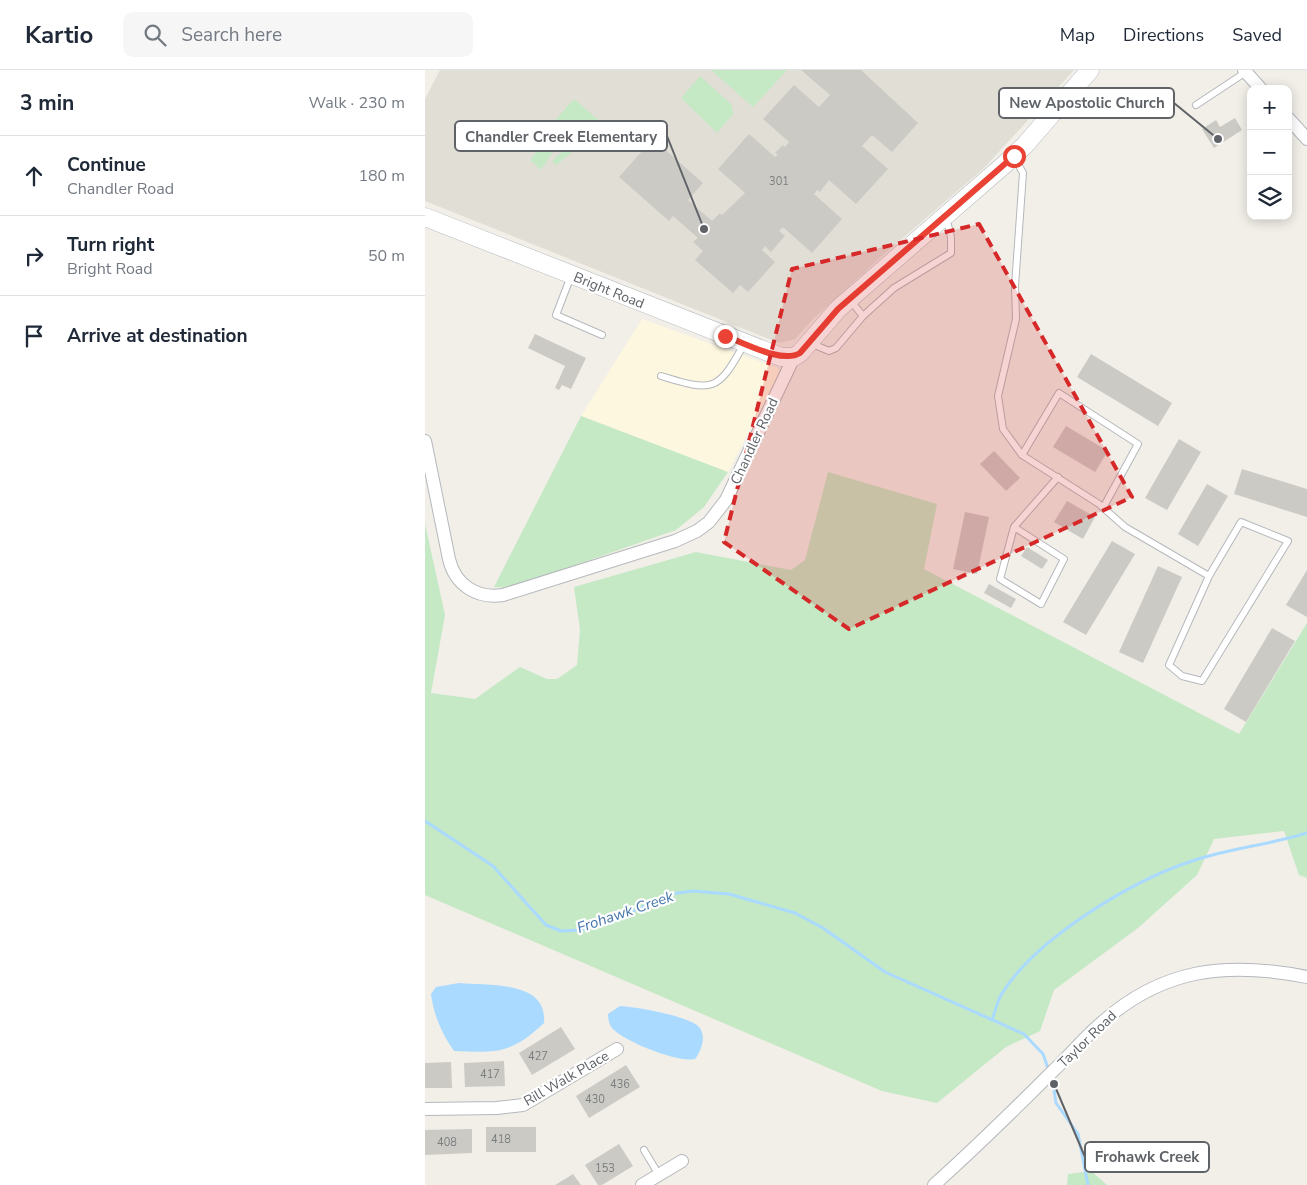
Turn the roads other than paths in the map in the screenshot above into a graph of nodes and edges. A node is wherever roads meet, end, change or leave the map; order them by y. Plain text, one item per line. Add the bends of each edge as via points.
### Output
1 (1090, 70) edge
2 (1245, 71) edge
3 (1257, 85) edge
4 (1196, 105) dead end
5 (1292, 122) edge
6 (1307, 138) edge
7 (1014, 156) junction
8 (946, 216) junction
9 (425, 217) edge
10 (571, 275) junction
11 (849, 300) junction
12 (863, 316) junction
13 (601, 335) dead end
14 (809, 342) junction
15 (745, 343) junction
16 (794, 357) junction
17 (661, 376) dead end
18 (425, 441) edge
19 (1022, 455) junction
20 (1058, 477) junction
21 (1103, 508) junction
22 (1014, 527) junction
23 (1209, 576) junction
24 (1307, 977) edge
25 (617, 1049) dead end
26 (425, 1109) edge
27 (644, 1150) dead end
28 (682, 1161) dead end
29 (659, 1175) junction
30 (642, 1185) edge
31 (934, 1185) edge

1 - 7 street, Chandler Road
2 - 3 street
2 - 4 lane
5 - 6 street
7 - 8 street, Chandler Road
7 - 19 lane via 1023,173 1015,286 1016,320 998,396 1003,429
8 - 11 street, Chandler Road
8 - 12 lane via 951,253 894,288
9 - 10 street, Bright Road
10 - 13 lane via 557,314
10 - 15 street, Bright Road
11 - 12 lane
11 - 14 street, Chandler Road
12 - 14 lane via 836,348 829,350
14 - 16 street, Chandler Road
15 - 16 street, Bright Road via 781,357
15 - 17 lane via 725,376 707,387 696,387
16 - 18 street, Chandler Road via 726,500 709,522 675,541 503,595 476,593 454,574
19 - 20 lane
19 - 21 lane via 1059,393 1138,444
20 - 21 lane
20 - 22 lane
21 - 23 lane via 1125,527
22 - 22 lane via 1064,559 1041,604 1000,578
23 - 23 lane via 1241,522 1288,541 1202,681 1182,676 1169,665
24 - 31 street, Taylor Road via 1236,968 1200,972 1167,982 1121,1007 1097,1026
25 - 26 street, Rill Walk Place via 523,1105
27 - 29 lane
28 - 29 street
29 - 30 street

